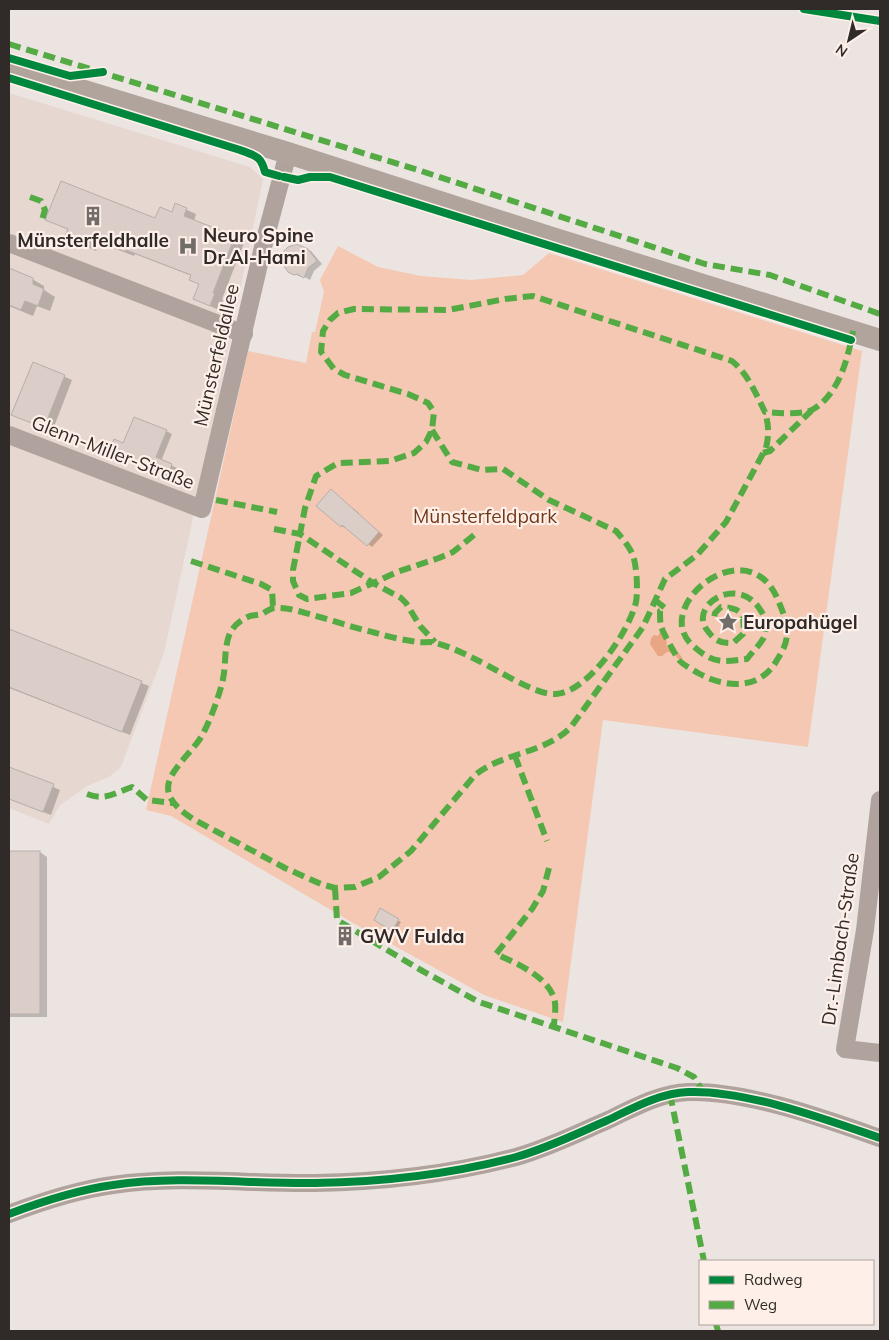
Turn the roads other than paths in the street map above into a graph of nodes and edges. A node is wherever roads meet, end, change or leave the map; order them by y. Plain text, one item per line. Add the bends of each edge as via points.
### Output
1 (9, 68) edge
2 (288, 153) junction
3 (9, 242) edge
4 (244, 334) junction
5 (880, 340) edge
6 (9, 436) edge
7 (202, 509) joint
8 (880, 800) edge
9 (873, 931) edge
10 (880, 1053) edge
11 (880, 1138) edge
12 (9, 1214) edge

1 - 2 main road
2 - 4 street, Münsterfeldallee
2 - 5 main road
3 - 4 street
4 - 7 street, Münsterfeldallee
6 - 7 street, Glenn-Miller-Straße
8 - 9 street, Dr.-Limbach-Straße
9 - 10 street, Dr.-Limbach-Straße via 846,1049
11 - 12 street via 764,1103 722,1094 684,1092 640,1105 542,1148 469,1167 404,1178 349,1182 172,1181 115,1185 68,1194

